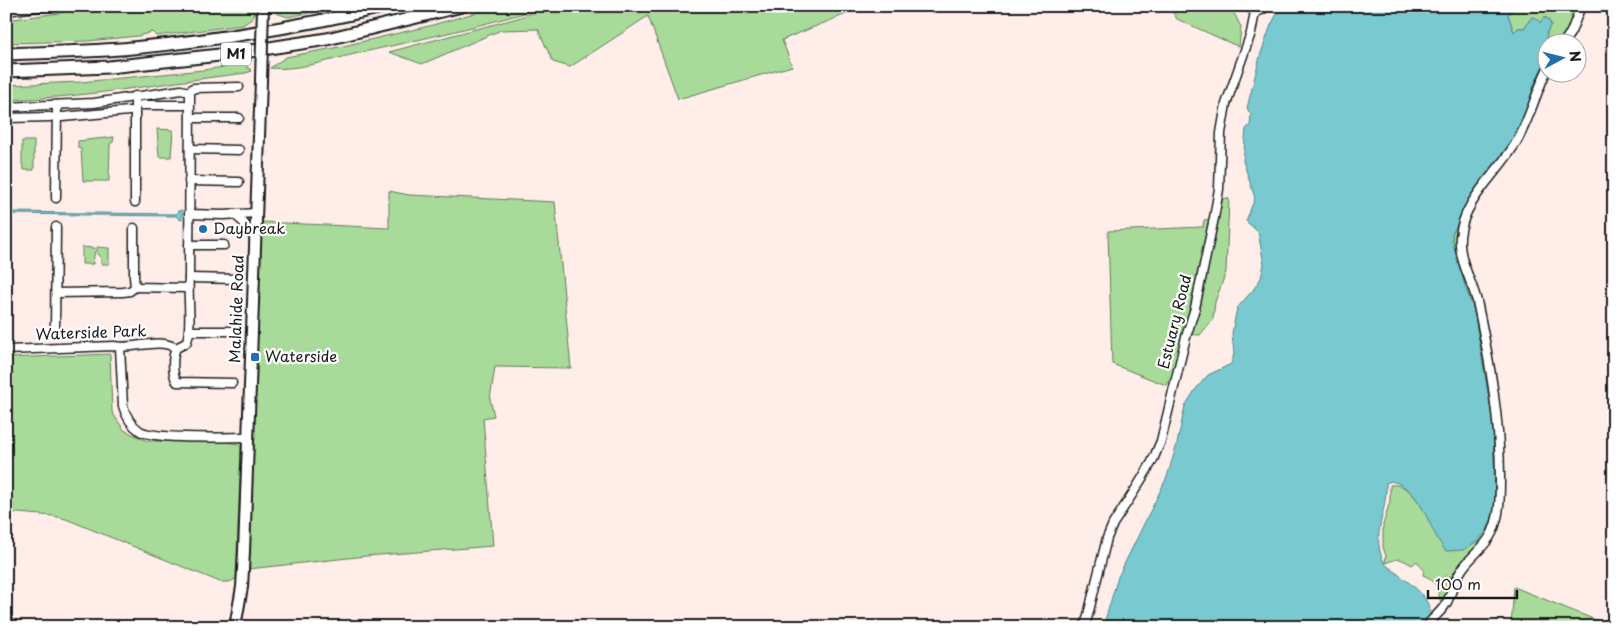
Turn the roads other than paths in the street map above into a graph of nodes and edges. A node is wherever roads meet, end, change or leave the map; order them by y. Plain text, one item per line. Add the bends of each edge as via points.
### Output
1 (45, 6) edge
2 (263, 6) edge
3 (387, 6) edge
4 (462, 6) edge
5 (1247, 6) edge
6 (1266, 6) edge
7 (1581, 6) edge
8 (32, 8) edge
9 (6, 11) edge
10 (1255, 12) junction
11 (1571, 32) edge
12 (6, 54) edge
13 (6, 71) edge
14 (1540, 82) edge
15 (239, 87) dead end
16 (164, 92) junction
17 (190, 92) junction
18 (138, 102) junction
19 (94, 103) junction
20 (164, 105) junction
21 (184, 105) dead end
22 (26, 106) junction
23 (57, 106) junction
24 (6, 107) edge
25 (129, 112) dead end
26 (95, 114) junction
27 (26, 117) junction
28 (50, 117) dead end
29 (62, 117) dead end
30 (7, 118) edge
31 (190, 118) junction
32 (239, 118) dead end
33 (190, 150) junction
34 (239, 150) dead end
35 (189, 181) junction
36 (239, 182) dead end
37 (56, 198) dead end
38 (135, 202) dead end
39 (256, 213) junction
40 (189, 214) junction
41 (234, 214) junction
42 (56, 227) dead end
43 (134, 228) dead end
44 (255, 239) junction
45 (189, 245) junction
46 (224, 245) dead end
47 (189, 278) junction
48 (238, 279) dead end
49 (135, 287) junction
50 (187, 288) junction
51 (56, 293) junction
52 (55, 331) dead end
53 (189, 331) junction
54 (234, 331) dead end
55 (120, 347) junction
56 (176, 348) junction
57 (6, 350) edge
58 (232, 383) dead end
59 (248, 437) junction
60 (1432, 624) edge
61 (235, 627) edge
62 (1083, 627) edge

1 - 8 street
2 - 39 main road, Malahide Road, bridge
3 - 12 highway, M1 via 235,36 131,48
4 - 13 highway, M1 via 327,39 238,53 109,67
5 - 10 street
6 - 10 street
7 - 11 street
8 - 9 street
10 - 62 street, Estuary Road via 1226,104 1214,218 1195,308 1160,441 1152,462 1106,538
14 - 60 street via 1518,139 1505,161 1475,196 1463,221 1460,248 1478,301 1496,403 1499,509 1491,535 1464,565 1446,604
15 - 17 street via 193,88
16 - 17 street
16 - 18 street
16 - 20 street
17 - 31 street
18 - 19 street
18 - 20 street
18 - 38 street
19 - 23 street
19 - 26 street
20 - 21 street
22 - 23 street
22 - 24 street
22 - 27 street
23 - 37 street
25 - 26 street
26 - 29 street
27 - 28 street
27 - 30 street
31 - 32 street
31 - 33 street
33 - 34 street
33 - 35 street
35 - 36 street
35 - 40 street
39 - 41 street
39 - 44 main road, Malahide Road
40 - 41 street
40 - 45 street
41 - 44 street
42 - 51 street
43 - 49 street
44 - 59 main road, Malahide Road
45 - 46 street
45 - 47 street
47 - 48 street
47 - 50 street
49 - 50 street
49 - 51 street via 123,292
50 - 53 street
51 - 52 street
53 - 54 street
53 - 56 street via 188,341
55 - 56 street, Waterside Park via 169,344
55 - 57 street, Waterside Park
55 - 59 street via 123,406 132,424 140,431 157,436
56 - 58 street via 174,377 177,382
59 - 61 main road, Malahide Road via 242,587

